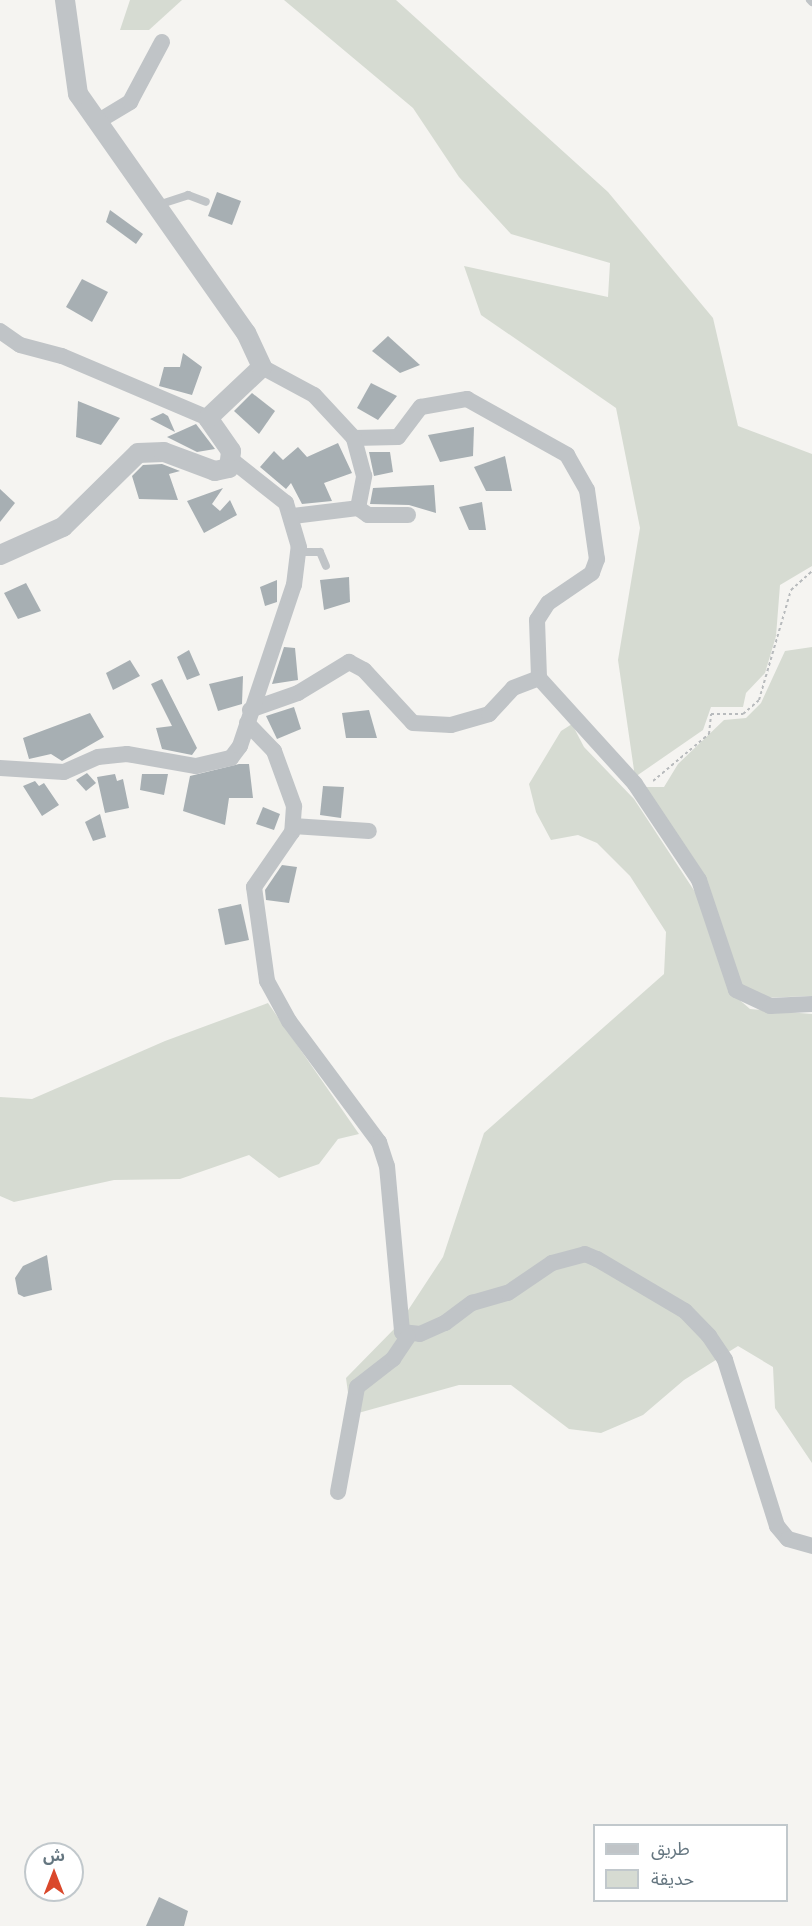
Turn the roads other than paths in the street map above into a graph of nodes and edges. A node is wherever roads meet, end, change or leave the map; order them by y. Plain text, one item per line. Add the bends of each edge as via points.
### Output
1 (65, 0) edge
2 (162, 42) dead end
3 (97, 122) junction
4 (206, 202) dead end
5 (156, 206) junction
6 (0, 331) edge
7 (262, 367) junction
8 (208, 418) junction
9 (354, 438) junction
10 (234, 462) junction
11 (358, 508) junction
12 (408, 515) dead end
13 (293, 516) junction
14 (299, 552) junction
15 (0, 555) edge
16 (326, 566) dead end
17 (539, 678) junction
18 (249, 717) junction
19 (0, 768) edge
20 (293, 825) junction
21 (369, 831) dead end
22 (812, 1004) edge
23 (408, 1336) junction
24 (338, 1492) dead end
25 (812, 1546) edge

1 - 3 street via 78,94
2 - 3 street via 130,102
3 - 5 street
4 - 5 lane via 188,195
5 - 7 street via 246,333
6 - 8 street via 20,345 62,356
7 - 8 street
7 - 9 street via 314,395
8 - 10 street
9 - 11 street via 364,476
9 - 17 street via 398,437 421,407 467,399 499,421 556,447 573,462 593,514 597,559 592,573 548,603 537,620
10 - 13 street via 274,489
10 - 15 street via 215,471 164,452 138,453 63,527
11 - 12 street via 368,515
11 - 13 street
13 - 14 street
14 - 16 lane via 320,552
14 - 18 street via 294,585
17 - 18 street via 513,688 489,714 451,725 413,723 364,670 349,662
17 - 22 street via 635,784 699,880 736,990 770,1006
18 - 19 street via 231,758 211,766 127,754 98,757 64,772
18 - 20 street via 283,770 294,806
20 - 21 street
20 - 23 street via 254,887 267,981 289,1021 379,1142 387,1166 396,1305
23 - 24 street via 393,1359 357,1387
23 - 25 street via 445,1323 472,1303 508,1293 552,1263 585,1254 597,1259 685,1311 710,1336 725,1359 777,1526 788,1539

